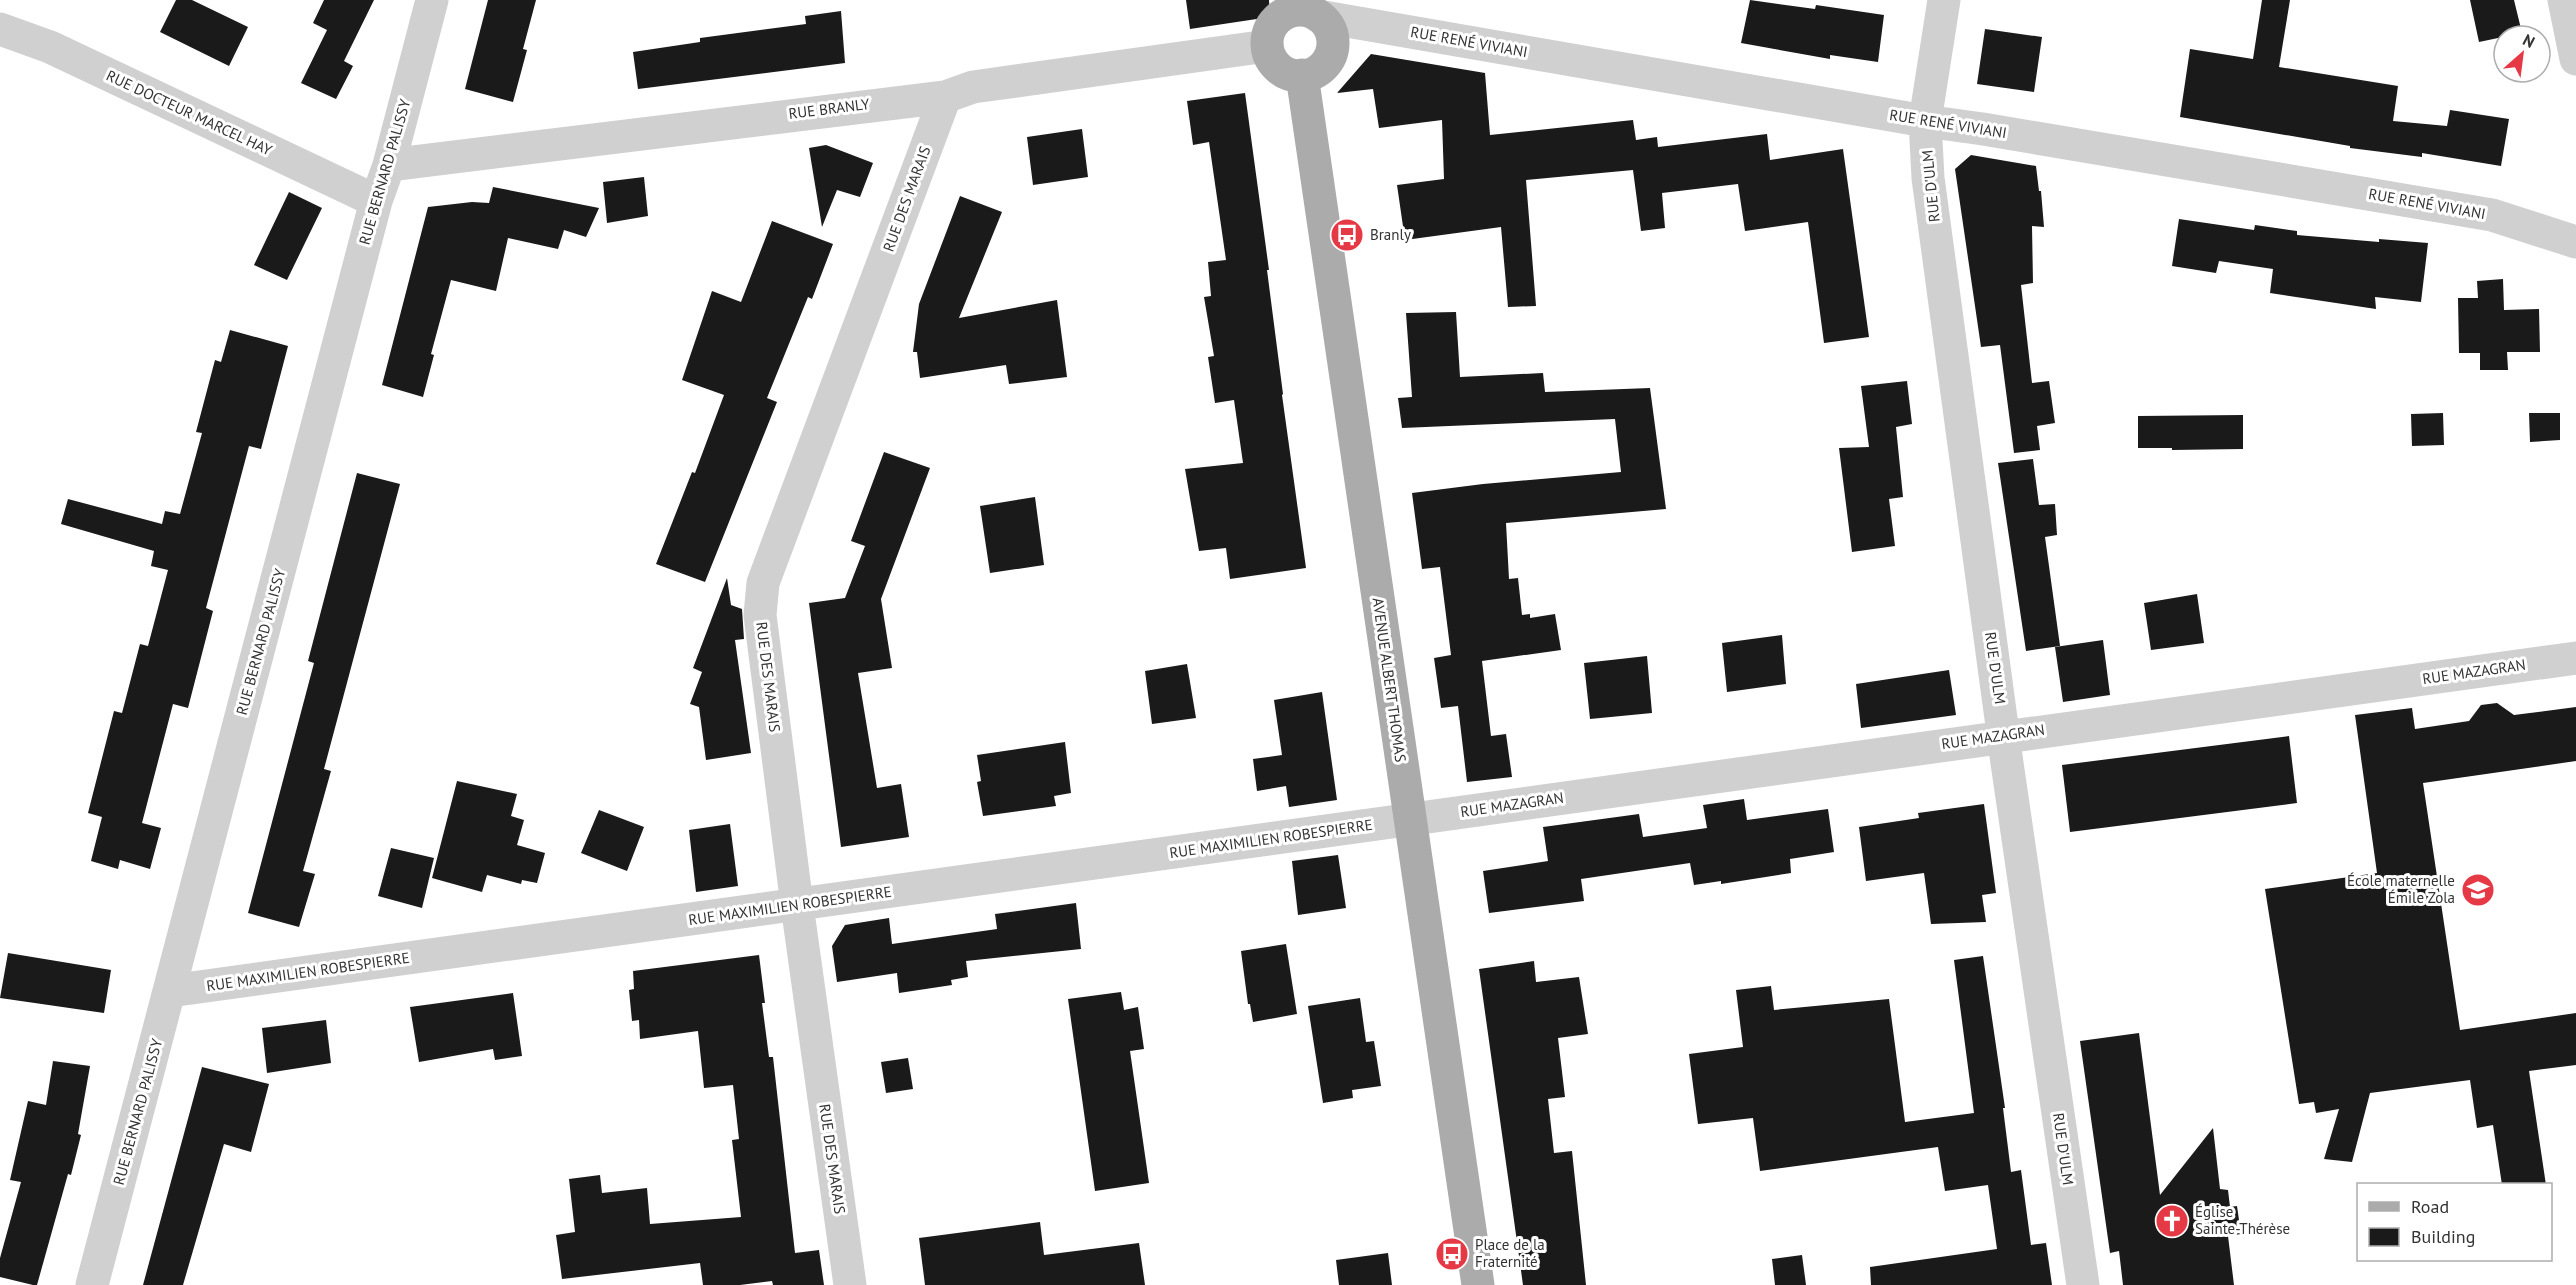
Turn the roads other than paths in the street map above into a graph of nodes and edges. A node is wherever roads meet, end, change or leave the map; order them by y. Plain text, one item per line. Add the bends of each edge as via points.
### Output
1 (432, 0) edge
2 (1944, 0) edge
3 (2564, 0) edge
4 (1302, 9) edge
5 (0, 29) edge
6 (1267, 46) junction
7 (2576, 59) edge
8 (1302, 75) junction
9 (945, 97) junction
10 (1925, 121) junction
11 (389, 165) junction
12 (376, 201) junction
13 (2576, 242) edge
14 (2576, 658) edge
15 (2004, 735) junction
16 (1410, 820) junction
17 (797, 905) junction
18 (170, 991) junction
19 (92, 1285) edge
20 (850, 1285) edge
21 (1478, 1285) edge
22 (2083, 1285) edge

1 - 11 street, RUE BERNARD PALISSY
2 - 10 street, RUE D'ULM
3 - 7 street
4 - 6 main road via 1286,13 1271,26
4 - 8 main road via 1330,31 1331,52 1320,68
4 - 10 street, RUE RENÉ VIVIANI
5 - 12 street, RUE DOCTEUR MARCEL HAY via 50,47
6 - 8 main road via 1274,64 1291,75
6 - 9 street, RUE BRANLY via 974,87
8 - 16 main road, AVENUE ALBERT THOMAS
9 - 11 street, RUE BRANLY
9 - 17 street, RUE DES MARAIS via 763,583 760,615
10 - 13 street, RUE RENÉ VIVIANI via 2492,215
10 - 15 street, RUE D'ULM via 1928,178
11 - 12 street, RUE BERNARD PALISSY
12 - 18 street, RUE BERNARD PALISSY
14 - 15 street, RUE MAZAGRAN
15 - 16 street, RUE MAZAGRAN
15 - 22 street, RUE D'ULM
16 - 17 street, RUE MAXIMILIEN ROBESPIERRE
16 - 21 main road, AVENUE ALBERT THOMAS
17 - 18 street, RUE MAXIMILIEN ROBESPIERRE
17 - 20 street, RUE DES MARAIS
18 - 19 street, RUE BERNARD PALISSY

